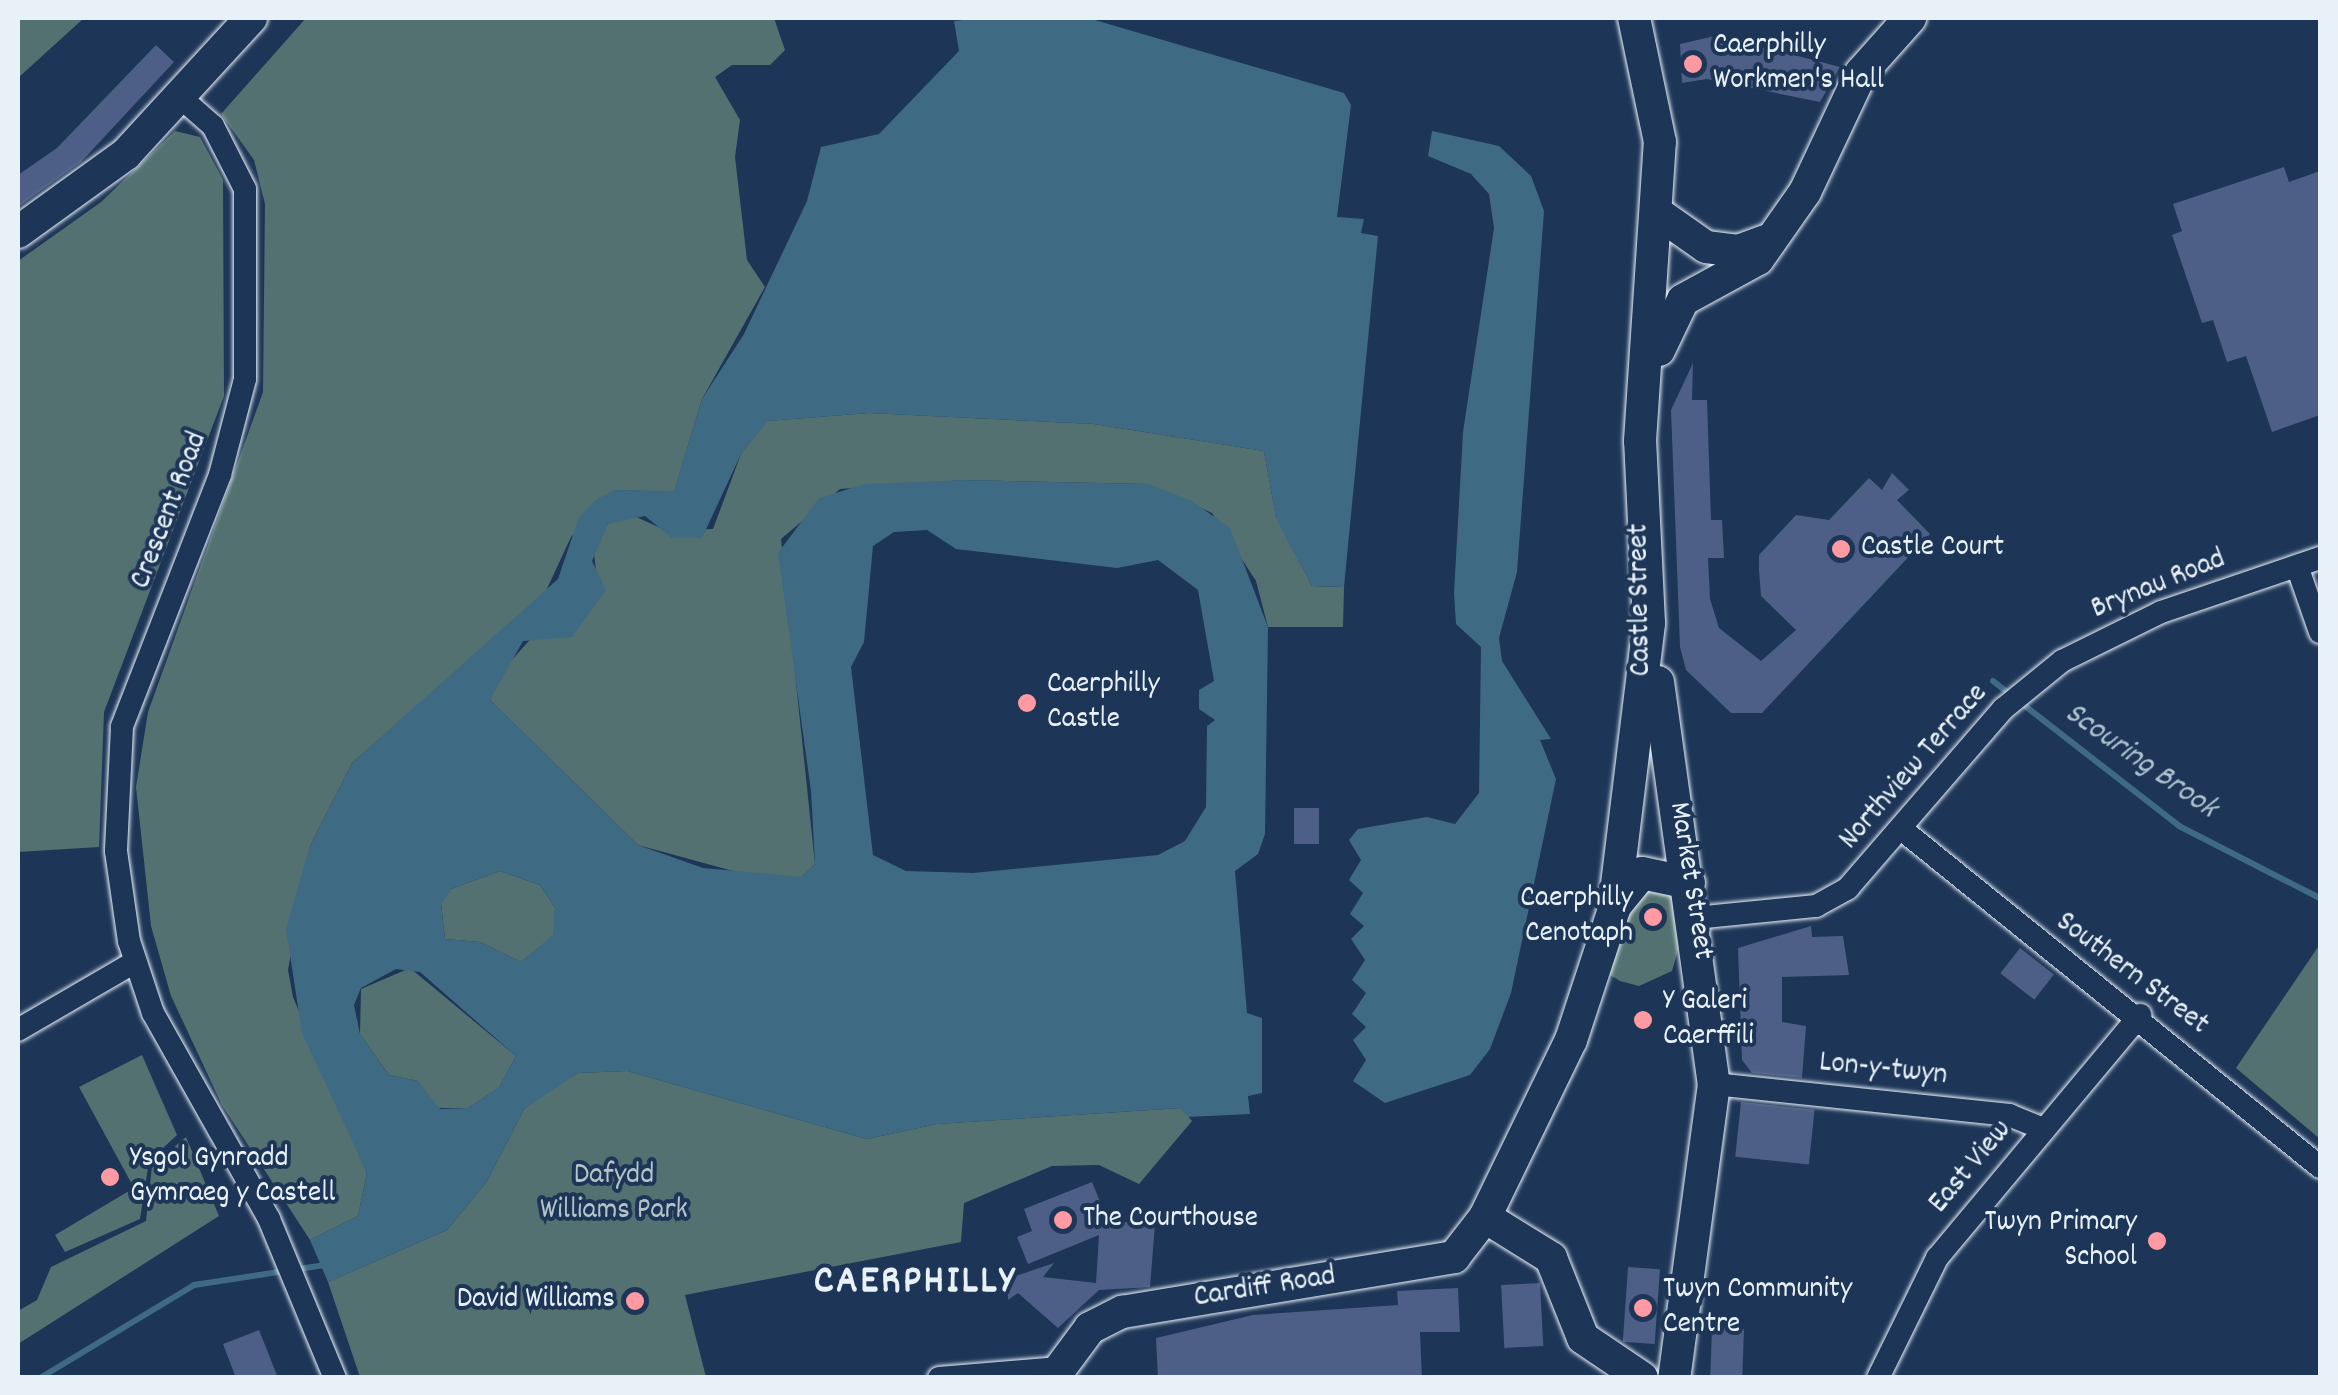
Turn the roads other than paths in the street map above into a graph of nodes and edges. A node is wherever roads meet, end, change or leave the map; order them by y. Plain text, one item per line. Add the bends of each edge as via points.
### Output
1 (251, 18) edge
2 (1634, 18) edge
3 (1910, 18) edge
4 (180, 97) junction
5 (1658, 214) junction
6 (18, 232) edge
7 (1776, 234) junction
8 (1647, 386) junction
9 (2320, 558) edge
10 (2297, 566) junction
11 (1648, 623) junction
12 (2320, 632) edge
13 (2027, 685) joint
14 (1905, 832) junction
15 (1688, 883) junction
16 (1614, 909) junction
17 (1695, 918) junction
18 (135, 962) junction
19 (2140, 1015) junction
20 (18, 1030) edge
21 (1714, 1084) junction
22 (2043, 1129) junction
23 (2320, 1167) edge
24 (1485, 1217) junction
25 (1055, 1373) edge
26 (335, 1378) edge
27 (939, 1378) edge
28 (1642, 1378) edge
29 (1674, 1378) edge
30 (1878, 1378) edge

1 - 4 main road
2 - 5 main road, Castle Street via 1658,116
3 - 7 main road via 1861,73
4 - 6 main road via 126,154
4 - 18 street, Crescent Road via 213,126 240,174 250,305 234,431 122,727 116,851
5 - 7 main road via 1695,243 1723,251
5 - 8 main road, Castle Street
7 - 8 main road via 1748,266 1683,300
8 - 11 main road, Castle Street via 1640,514
9 - 10 street, Brynau Road
10 - 12 street
10 - 13 street, Brynau Road via 2161,612
11 - 15 main road, Market Street
11 - 16 main road, Castle Street
13 - 14 street, Northview Terrace
14 - 17 street, Northview Terrace via 1848,888 1816,906
14 - 19 street, Southern Street
15 - 16 main road via 1642,873
15 - 17 main road, Market Street
16 - 24 main road, Castle Street via 1572,1040
17 - 21 main road, Market Street
18 - 20 street
18 - 26 street, Crescent Road via 194,1098 287,1255
19 - 22 street, East View
19 - 23 street, Southern Street
21 - 22 street, Lon-y-twyn via 2010,1115
21 - 29 main road, Market Street
22 - 30 street, East View via 1937,1258
24 - 25 main road, Cardiff Road via 1461,1251 1437,1263 1110,1316
24 - 28 main road via 1551,1258 1582,1338
25 - 27 street

